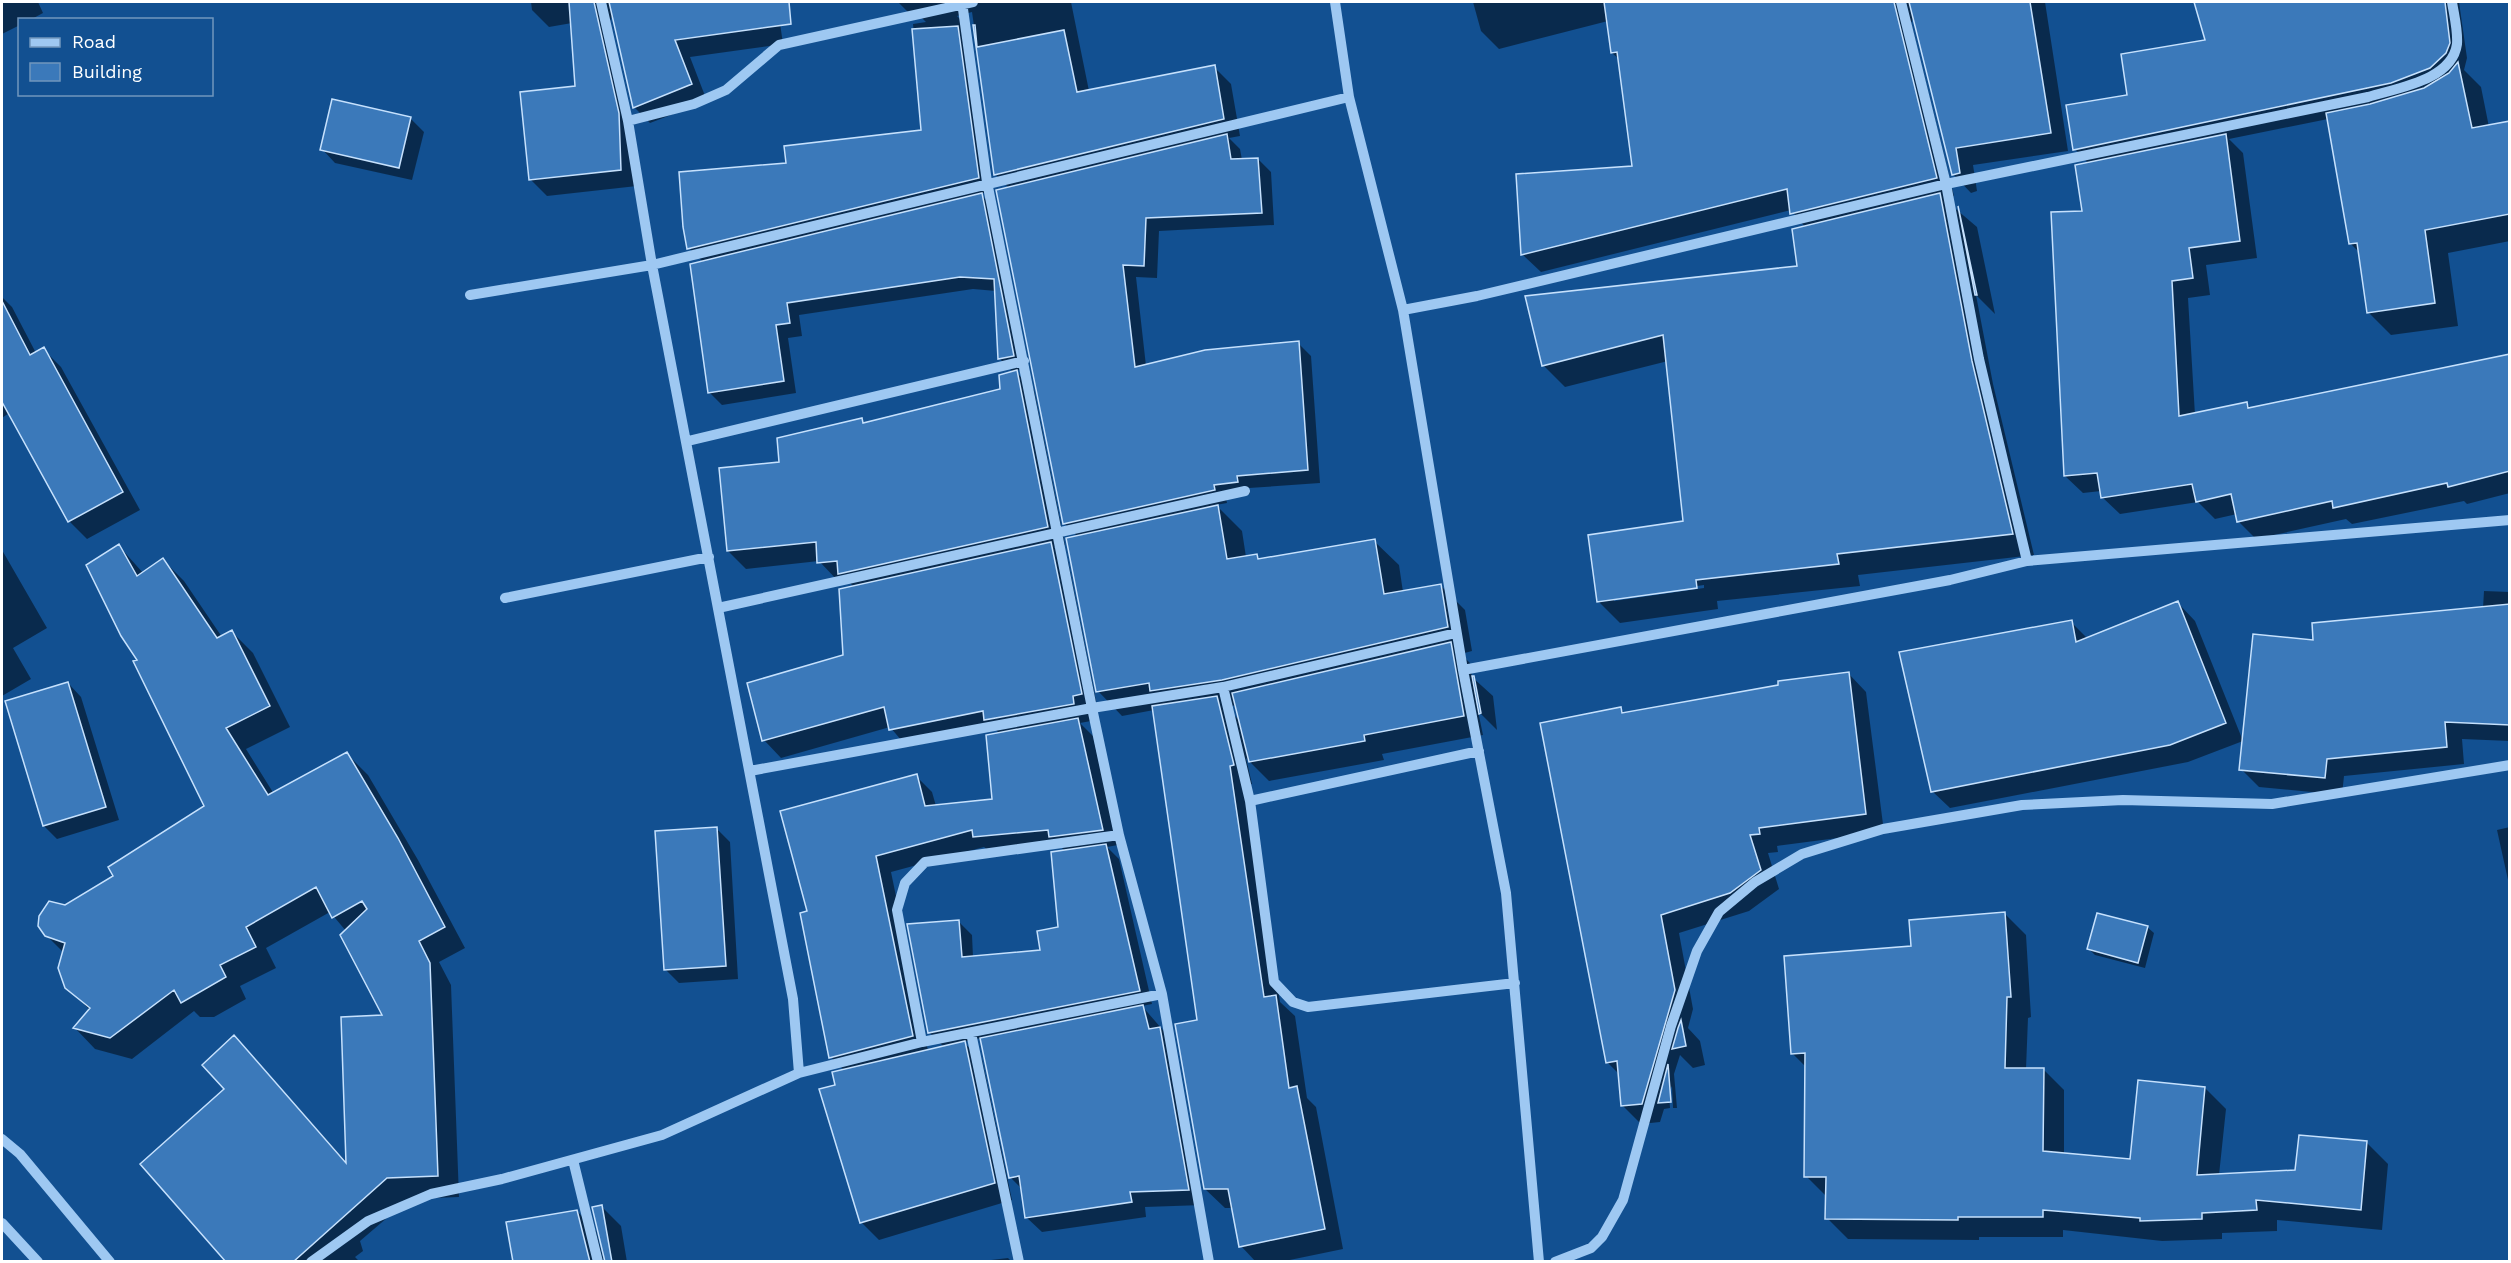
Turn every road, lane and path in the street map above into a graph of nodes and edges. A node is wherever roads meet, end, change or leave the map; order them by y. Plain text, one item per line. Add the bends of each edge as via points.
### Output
1 (602, 2) edge
2 (966, 2) edge
3 (1335, 2) edge
4 (1900, 2) edge
5 (2452, 2) edge
6 (1349, 97) junction
7 (628, 121) junction
8 (987, 182) junction
9 (1946, 184) junction
10 (652, 265) junction
11 (470, 295) dead end
12 (1402, 310) junction
13 (1024, 361) junction
14 (688, 441) junction
15 (1245, 491) dead end
16 (2510, 520) edge
17 (1057, 533) junction
18 (709, 557) junction
19 (2027, 561) junction
20 (505, 598) dead end
21 (718, 608) junction
22 (1456, 633) junction
23 (1463, 670) junction
24 (1223, 687) junction
25 (1092, 708) junction
26 (1479, 751) junction
27 (2510, 765) edge
28 (750, 771) junction
29 (1250, 801) junction
30 (1119, 835) junction
31 (1515, 983) junction
32 (1162, 994) junction
33 (971, 1033) junction
34 (922, 1042) junction
35 (799, 1073) junction
36 (2, 1139) edge
37 (573, 1160) junction
38 (2, 1222) edge
39 (38, 1262) edge
40 (110, 1262) edge
41 (310, 1262) edge
42 (598, 1262) edge
43 (1019, 1262) edge
44 (1209, 1262) edge
45 (1539, 1262) edge
46 (1555, 1262) edge

1 - 7 street
2 - 7 street via 779,45 726,90 694,104
2 - 8 street
3 - 6 street
4 - 9 street
5 - 9 street via 2456,47 2445,67 2434,75 2368,97
6 - 8 street
6 - 12 street
7 - 10 street
8 - 10 street
8 - 13 street
9 - 12 street via 1477,296
9 - 19 street via 1979,359
10 - 11 street
10 - 14 street
12 - 22 street
13 - 14 street
13 - 17 street
14 - 18 street
15 - 17 street
16 - 19 street
17 - 21 street
17 - 25 street
18 - 20 street
18 - 21 street
19 - 23 street via 1950,580
21 - 28 street
22 - 23 street
22 - 24 street
23 - 26 street
24 - 25 street
24 - 29 street
25 - 28 street
25 - 30 street
26 - 29 street
26 - 31 street via 1506,893
27 - 46 street via 2272,804 2123,800 2022,806 1883,829 1802,854 1755,882 1719,912 1697,951 1671,1026 1623,1200 1602,1237 1591,1248
28 - 35 street via 793,999
29 - 31 street via 1274,982 1293,1002 1308,1007
30 - 32 street
30 - 34 street via 925,862 905,883 897,910
31 - 45 street
32 - 33 street
32 - 44 street
33 - 34 street
33 - 43 street
34 - 35 street
35 - 37 street via 662,1135
36 - 40 street via 20,1154
37 - 41 street via 431,1194 368,1221
37 - 42 street
38 - 39 street

